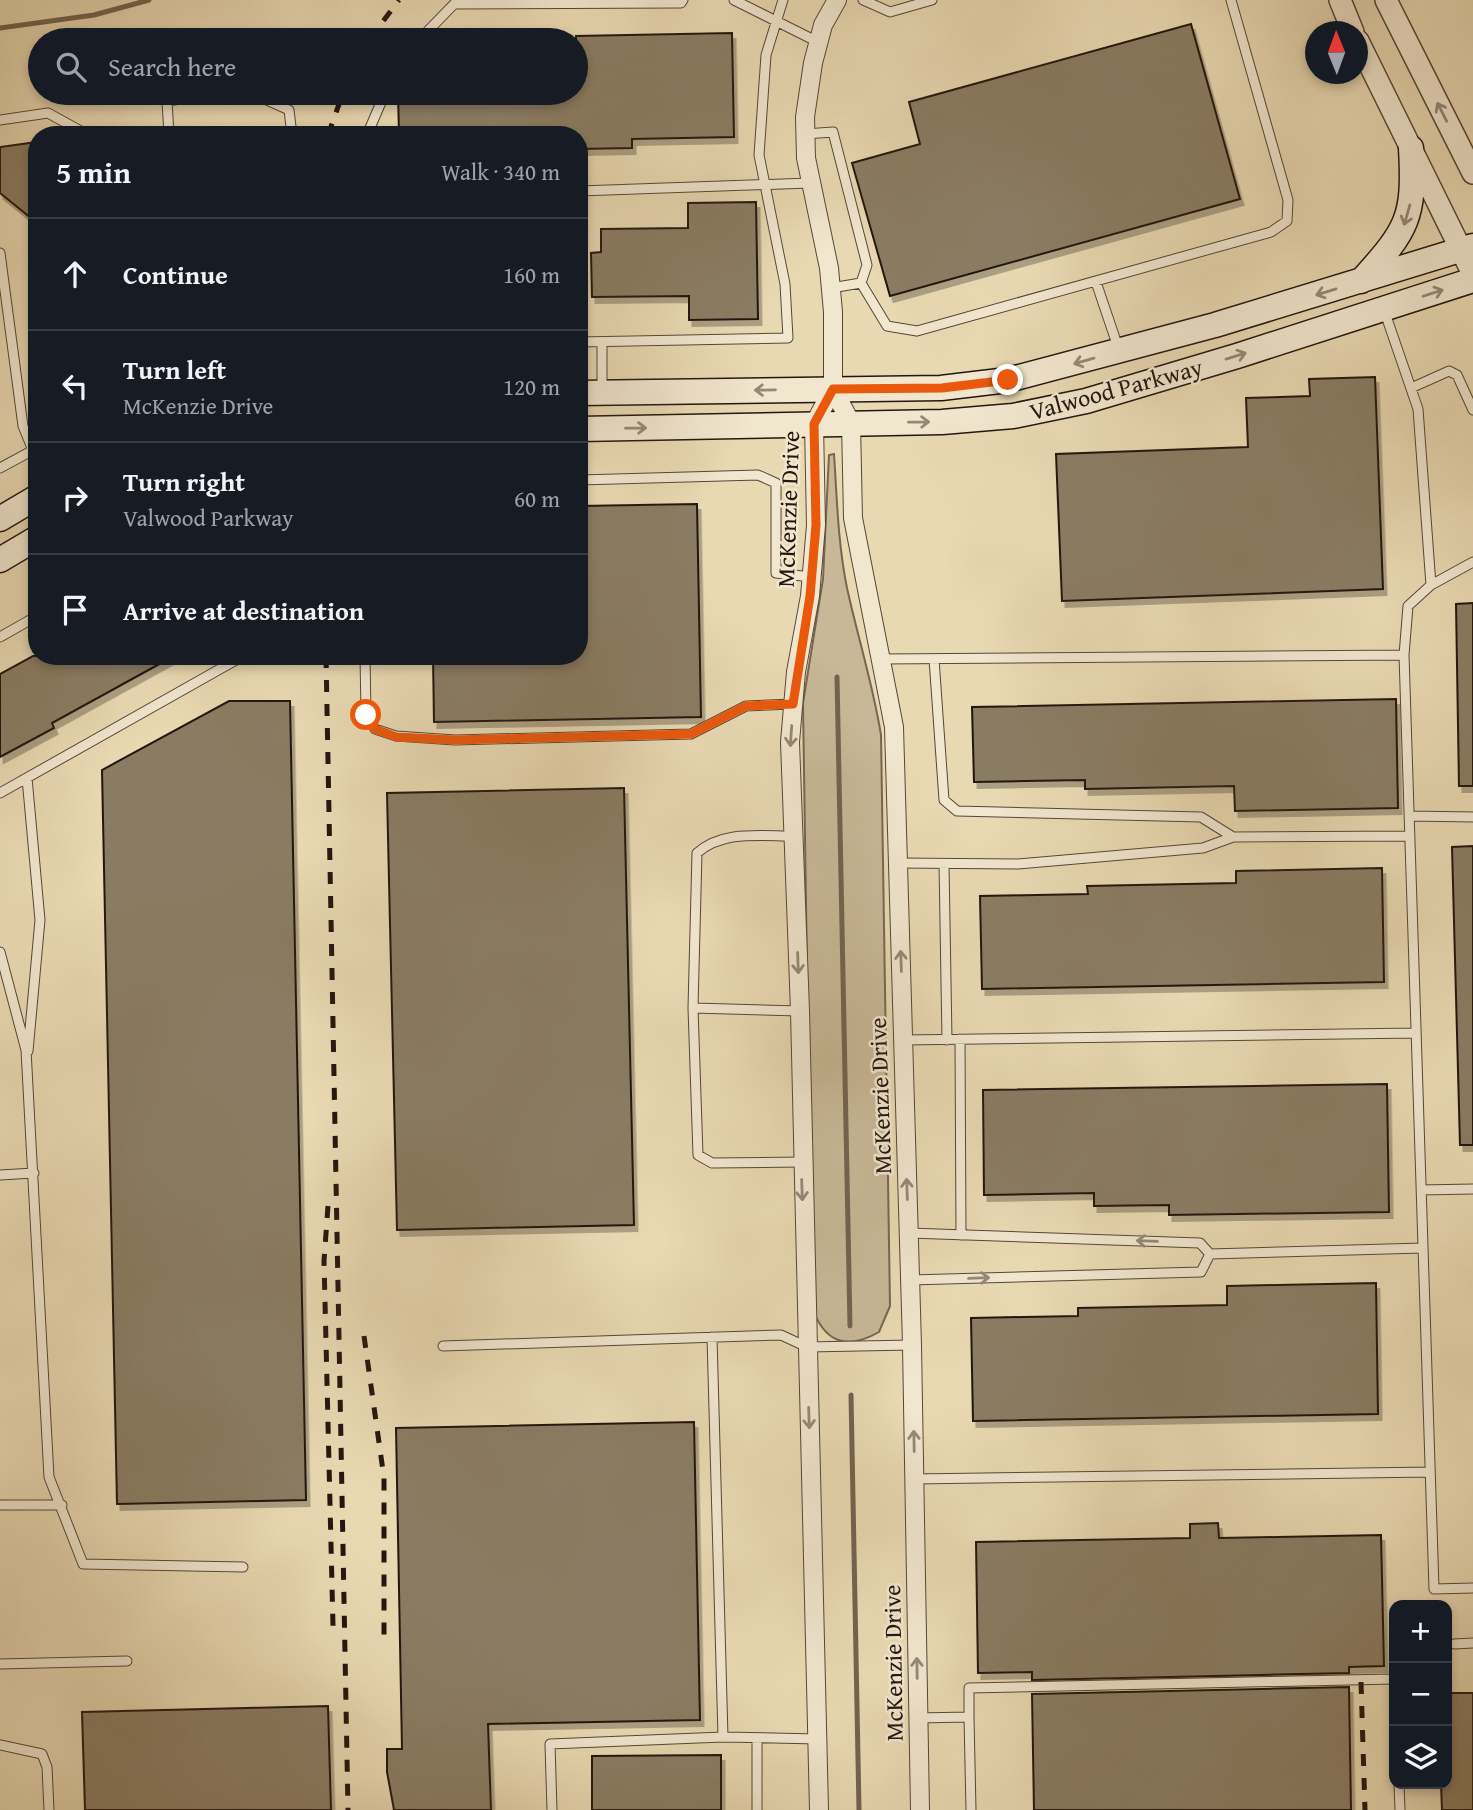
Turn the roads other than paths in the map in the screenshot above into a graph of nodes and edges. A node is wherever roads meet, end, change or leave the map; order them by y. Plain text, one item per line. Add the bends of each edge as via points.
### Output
1 (683, 0) edge
2 (734, 0) edge
3 (783, 0) edge
4 (837, 0) edge
5 (863, 0) edge
6 (932, 0) edge
7 (1231, 0) edge
8 (1340, 0) edge
9 (1386, 0) edge
10 (456, 2) edge
11 (776, 21) junction
12 (1349, 21) edge
13 (431, 28) edge
14 (818, 42) junction
15 (1368, 63) edge
16 (167, 105) edge
17 (278, 105) edge
18 (380, 105) edge
19 (0, 120) edge
20 (72, 126) edge
21 (168, 126) edge
22 (291, 126) edge
23 (371, 126) edge
24 (805, 134) junction
25 (1411, 148) junction
26 (1473, 173) edge
27 (810, 183) junction
28 (765, 185) junction
29 (588, 191) edge
30 (1467, 248) edge
31 (0, 253) edge
32 (1473, 277) edge
33 (1096, 282) junction
34 (1360, 282) junction
35 (861, 283) junction
36 (831, 288) junction
37 (1383, 309) junction
38 (588, 342) edge
39 (602, 342) junction
40 (1119, 351) junction
41 (1411, 388) junction
42 (833, 389) junction
43 (591, 392) edge
44 (1473, 410) edge
45 (814, 424) junction
46 (851, 424) junction
47 (588, 429) edge
48 (28, 437) edge
49 (28, 453) edge
50 (0, 468) edge
51 (588, 480) edge
52 (28, 502) edge
53 (0, 519) edge
54 (28, 543) edge
55 (0, 560) edge
56 (1473, 562) edge
57 (811, 577) junction
58 (1431, 585) junction
59 (28, 621) edge
60 (0, 637) edge
61 (1404, 655) junction
62 (883, 659) junction
63 (934, 659) junction
64 (227, 665) edge
65 (365, 665) edge
66 (793, 704) junction
67 (27, 778) junction
68 (0, 793) edge
69 (1409, 816) junction
70 (1473, 817) edge
71 (793, 836) junction
72 (1410, 836) junction
73 (1233, 837) junction
74 (898, 863) junction
75 (944, 864) junction
76 (0, 951) edge
77 (693, 1008) junction
78 (800, 1011) junction
79 (1416, 1033) junction
80 (960, 1039) junction
81 (903, 1040) junction
82 (947, 1040) junction
83 (27, 1064) junction
84 (802, 1162) junction
85 (34, 1173) junction
86 (0, 1175) edge
87 (1421, 1189) junction
88 (1473, 1189) edge
89 (909, 1233) junction
90 (961, 1235) junction
91 (1423, 1248) junction
92 (1210, 1254) junction
93 (910, 1280) junction
94 (712, 1337) junction
95 (912, 1345) junction
96 (443, 1346) dead end
97 (807, 1347) junction
98 (1430, 1472) junction
99 (914, 1479) junction
100 (0, 1505) edge
101 (62, 1505) junction
102 (243, 1567) dead end
103 (1473, 1588) edge
104 (1473, 1643) edge
105 (1454, 1644) dead end
106 (127, 1661) dead end
107 (0, 1664) edge
108 (1389, 1679) edge
109 (969, 1717) junction
110 (918, 1718) junction
111 (723, 1737) junction
112 (757, 1738) junction
113 (818, 1739) junction
114 (0, 1745) edge
115 (1399, 1789) edge
116 (49, 1810) edge
117 (552, 1810) edge
118 (757, 1810) edge
119 (819, 1810) edge
120 (920, 1810) edge
121 (971, 1810) edge
122 (1400, 1810) edge

1 - 10 lane
2 - 11 lane
3 - 11 lane
4 - 14 street, McKenzie Drive
5 - 6 lane via 890,12
7 - 33 lane via 1288,200 1287,221 1271,232
8 - 12 street
26 -> 9 street
10 - 13 lane
11 - 14 lane
11 - 28 lane via 766,55 760,114 759,155
14 - 24 street, McKenzie Drive
15 - 25 street
16 - 21 lane
17 - 22 lane via 289,110
18 - 23 lane
19 - 20 lane via 48,113
24 - 27 street, McKenzie Drive
24 - 35 lane via 833,132 867,265
25 - 30 street
25 -> 34 main road via 1413,187 1408,220 1390,249
27 - 28 lane
27 - 36 street, McKenzie Drive
28 - 29 lane
28 - 39 lane via 785,284 788,338
30 - 32 street
30 - 34 main road, Valwood Parkway
31 - 48 lane
37 -> 32 main road, Valwood Parkway
33 - 35 lane via 917,331 887,326
33 - 40 lane
34 -> 40 main road, Valwood Parkway
35 - 36 lane
36 - 42 street, McKenzie Drive
37 - 41 lane
46 -> 37 main road, Valwood Parkway via 954,421 1050,409
38 - 39 lane
39 - 43 lane
40 -> 42 main road, Valwood Parkway via 991,382 942,388
41 - 44 lane via 1449,372 1457,375
41 - 58 lane via 1418,409
42 -> 43 main road, Valwood Parkway
42 - 45 street, McKenzie Drive
42 - 46 street, McKenzie Drive
45 - 46 main road, Valwood Parkway
47 -> 45 main road, Valwood Parkway
45 - 57 street, McKenzie Drive via 816,525
46 - 62 street, McKenzie Drive via 853,518
49 - 50 lane
51 - 57 lane via 758,475 776,483 776,573
52 - 53 main road
54 - 55 main road
56 - 58 lane
57 - 66 street, McKenzie Drive
58 - 61 lane via 1408,606
59 - 60 lane
61 - 63 lane
61 - 69 lane
62 - 63 lane
62 - 74 street, McKenzie Drive via 894,727
63 - 73 lane via 944,800 957,811 1201,817
64 - 67 lane
65 - 66 lane via 366,715 375,729 396,737 455,740 691,734 746,706
66 -> 71 street, McKenzie Drive
67 - 68 lane
67 - 83 lane via 40,920
69 - 70 lane
69 - 72 lane
71 - 77 lane via 735,836 710,841 697,853
71 -> 78 street, McKenzie Drive
72 - 73 lane
72 - 79 lane
73 - 75 lane via 1190,849 1018,864
74 - 75 lane
81 -> 74 street, McKenzie Drive
75 - 82 lane
76 - 83 lane
77 - 78 lane
77 - 84 lane via 698,1156 712,1163
78 - 84 street, McKenzie Drive
79 - 80 lane
79 - 87 lane
80 - 82 lane
80 - 90 lane
81 - 82 lane
89 -> 81 street, McKenzie Drive
83 - 85 lane
84 -> 97 street, McKenzie Drive
85 - 86 lane
85 - 101 lane via 49,1477
87 - 88 lane
87 - 91 lane
89 - 90 lane
89 - 93 street, McKenzie Drive
92 -> 90 lane via 1200,1243
91 - 92 lane
91 - 98 lane
93 -> 92 lane via 1201,1272
93 - 95 street, McKenzie Drive
94 - 96 lane
94 - 97 lane via 781,1335
94 - 111 lane
95 - 97 lane
99 -> 95 street, McKenzie Drive
97 -> 113 street, McKenzie Drive
98 - 99 lane
98 - 103 lane via 1434,1590
110 -> 99 street, McKenzie Drive
100 - 101 lane
101 - 102 lane via 83,1564
104 - 105 lane
106 - 107 lane
108 - 109 lane via 969,1688
109 - 110 lane
109 - 121 lane
110 - 120 street, McKenzie Drive
111 - 112 lane
111 - 117 lane via 551,1744
112 - 113 lane
112 - 118 lane
113 - 119 street, McKenzie Drive
114 - 116 lane via 42,1754
115 - 122 lane

